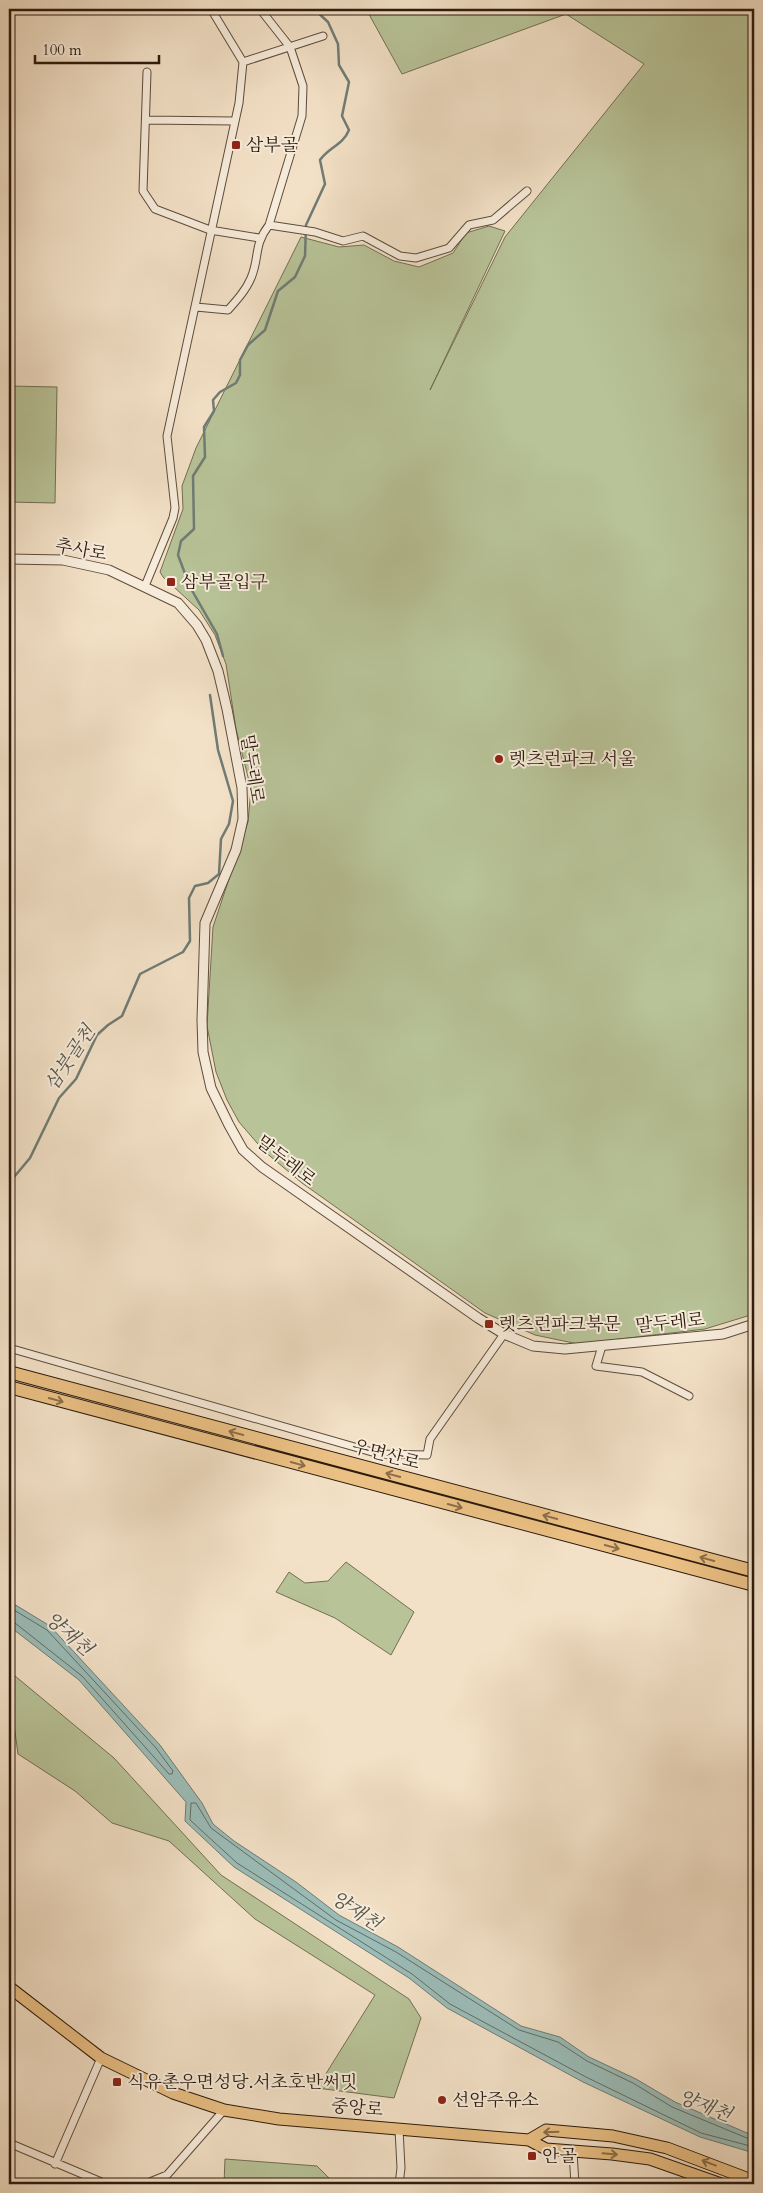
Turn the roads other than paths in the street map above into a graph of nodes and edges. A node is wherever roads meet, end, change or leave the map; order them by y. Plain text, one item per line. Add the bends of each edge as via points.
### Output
1 (210, 9) edge
2 (260, 9) edge
3 (323, 36) dead end
4 (290, 47) junction
5 (243, 62) junction
6 (147, 72) dead end
7 (146, 120) junction
8 (234, 121) junction
9 (527, 191) dead end
10 (269, 225) junction
11 (210, 230) junction
12 (259, 238) junction
13 (196, 307) junction
14 (9, 559) edge
15 (145, 586) junction
16 (754, 1324) edge
17 (504, 1334) junction
18 (602, 1346) junction
19 (9, 1348) edge
20 (9, 1372) edge
21 (9, 1387) edge
22 (689, 1396) dead end
23 (754, 1572) edge
24 (754, 1585) edge
25 (9, 1986) edge
26 (101, 2058) junction
27 (224, 2110) junction
28 (399, 2129) junction
29 (529, 2140) junction
30 (9, 2143) edge
31 (573, 2152) junction
32 (55, 2164) junction
33 (754, 2181) edge
34 (106, 2184) edge
35 (145, 2184) edge
36 (399, 2184) edge
37 (575, 2184) edge
38 (721, 2184) edge

1 - 5 street
2 - 4 street
3 - 4 street
4 - 5 street
4 - 10 street via 302,86 302,116
5 - 8 street
6 - 7 street
7 - 8 street
7 - 11 street via 144,191 149,202 155,209
8 - 11 street
9 - 10 street via 493,220 469,225 449,248 416,258 400,256 363,236 342,241 314,232
10 - 12 street
11 - 12 street
11 - 13 street
12 - 13 street via 252,276 244,292 228,310
13 - 15 street via 167,436 174,518
14 - 15 street, 추사로 via 82,563 109,570
15 - 17 street, 말두레로 via 178,603 206,640 218,671 242,788 243,819 236,850 205,923 203,1052 211,1088 243,1150 262,1166
16 - 18 street, 말두레로 via 723,1334
17 - 18 street, 말두레로 via 533,1346
17 - 19 street via 430,1439 426,1455 379,1454
18 - 22 street via 596,1366 642,1372
23 -> 20 highway, 우면산로
21 -> 24 highway, 우면산로
25 - 26 main road, 중앙로
26 - 27 main road, 중앙로 via 173,2093
26 - 32 street
27 - 28 main road, 중앙로 via 279,2119
27 - 35 street via 167,2175
28 - 29 main road, 중앙로
28 - 36 street
29 - 31 main road, 중앙로 via 546,2150
33 -> 29 main road, 중앙로 via 667,2148 613,2136 546,2130
30 - 32 street
31 - 37 street
31 -> 38 main road, 중앙로 via 650,2159
32 - 34 street

